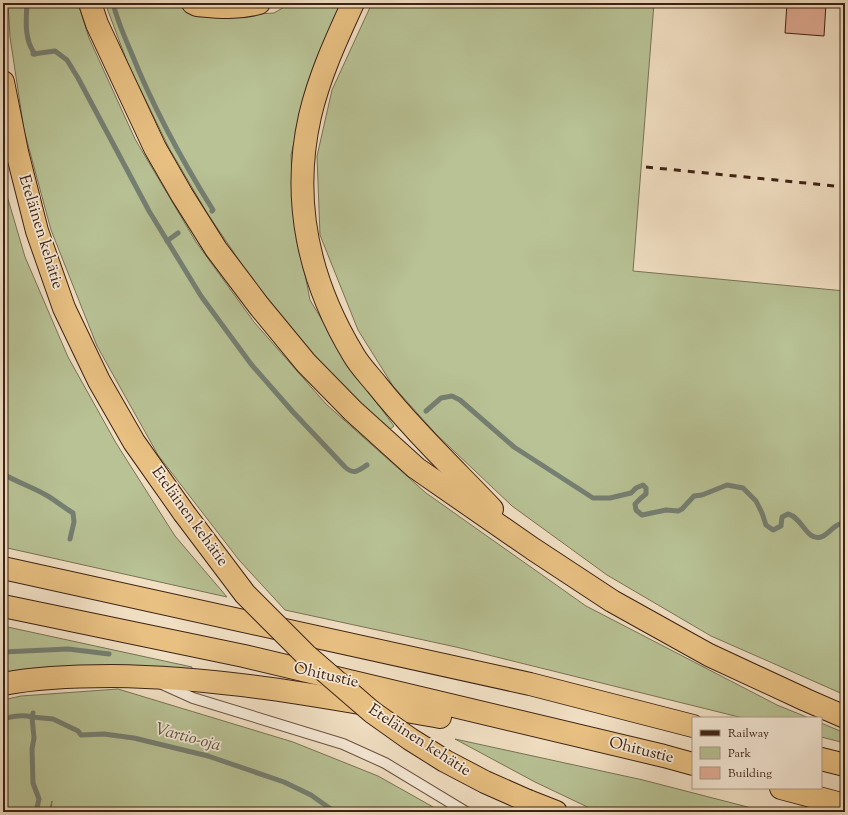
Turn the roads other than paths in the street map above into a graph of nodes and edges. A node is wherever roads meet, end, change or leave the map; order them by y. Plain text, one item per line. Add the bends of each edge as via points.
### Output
1 (90, 3) edge
2 (193, 3) edge
3 (259, 3) edge
4 (353, 3) edge
5 (3, 82) edge
6 (533, 549) junction
7 (3, 568) edge
8 (3, 606) edge
9 (144, 676) junction
10 (3, 684) edge
11 (845, 717) edge
12 (692, 726) edge
13 (664, 756) junction
14 (822, 759) edge
15 (692, 764) edge
16 (845, 765) edge
17 (784, 789) edge
18 (845, 804) edge
19 (466, 812) edge
20 (556, 812) edge

1 - 6 highway via 97,24 155,148 216,249 259,306 306,363 353,411 416,468
2 - 3 highway via 230,8
4 - 6 highway via 321,80 310,116 303,154 302,194 306,235 312,259 327,304 353,355 394,407 431,447
5 - 20 highway, Eteläinen kehätie, bridge via 16,152 37,231 64,308 99,381 134,442 245,594 306,655 372,712 410,739 485,782
6 - 11 highway via 612,601 709,655
7 - 12 highway via 530,684
8 - 13 highway, Ohitustie via 244,656
9 - 10 highway via 48,677
9 - 13 highway via 257,686
9 - 19 lane via 193,698 343,744 385,763
13 - 15 highway, Ohitustie
14 - 16 highway
17 - 18 highway

